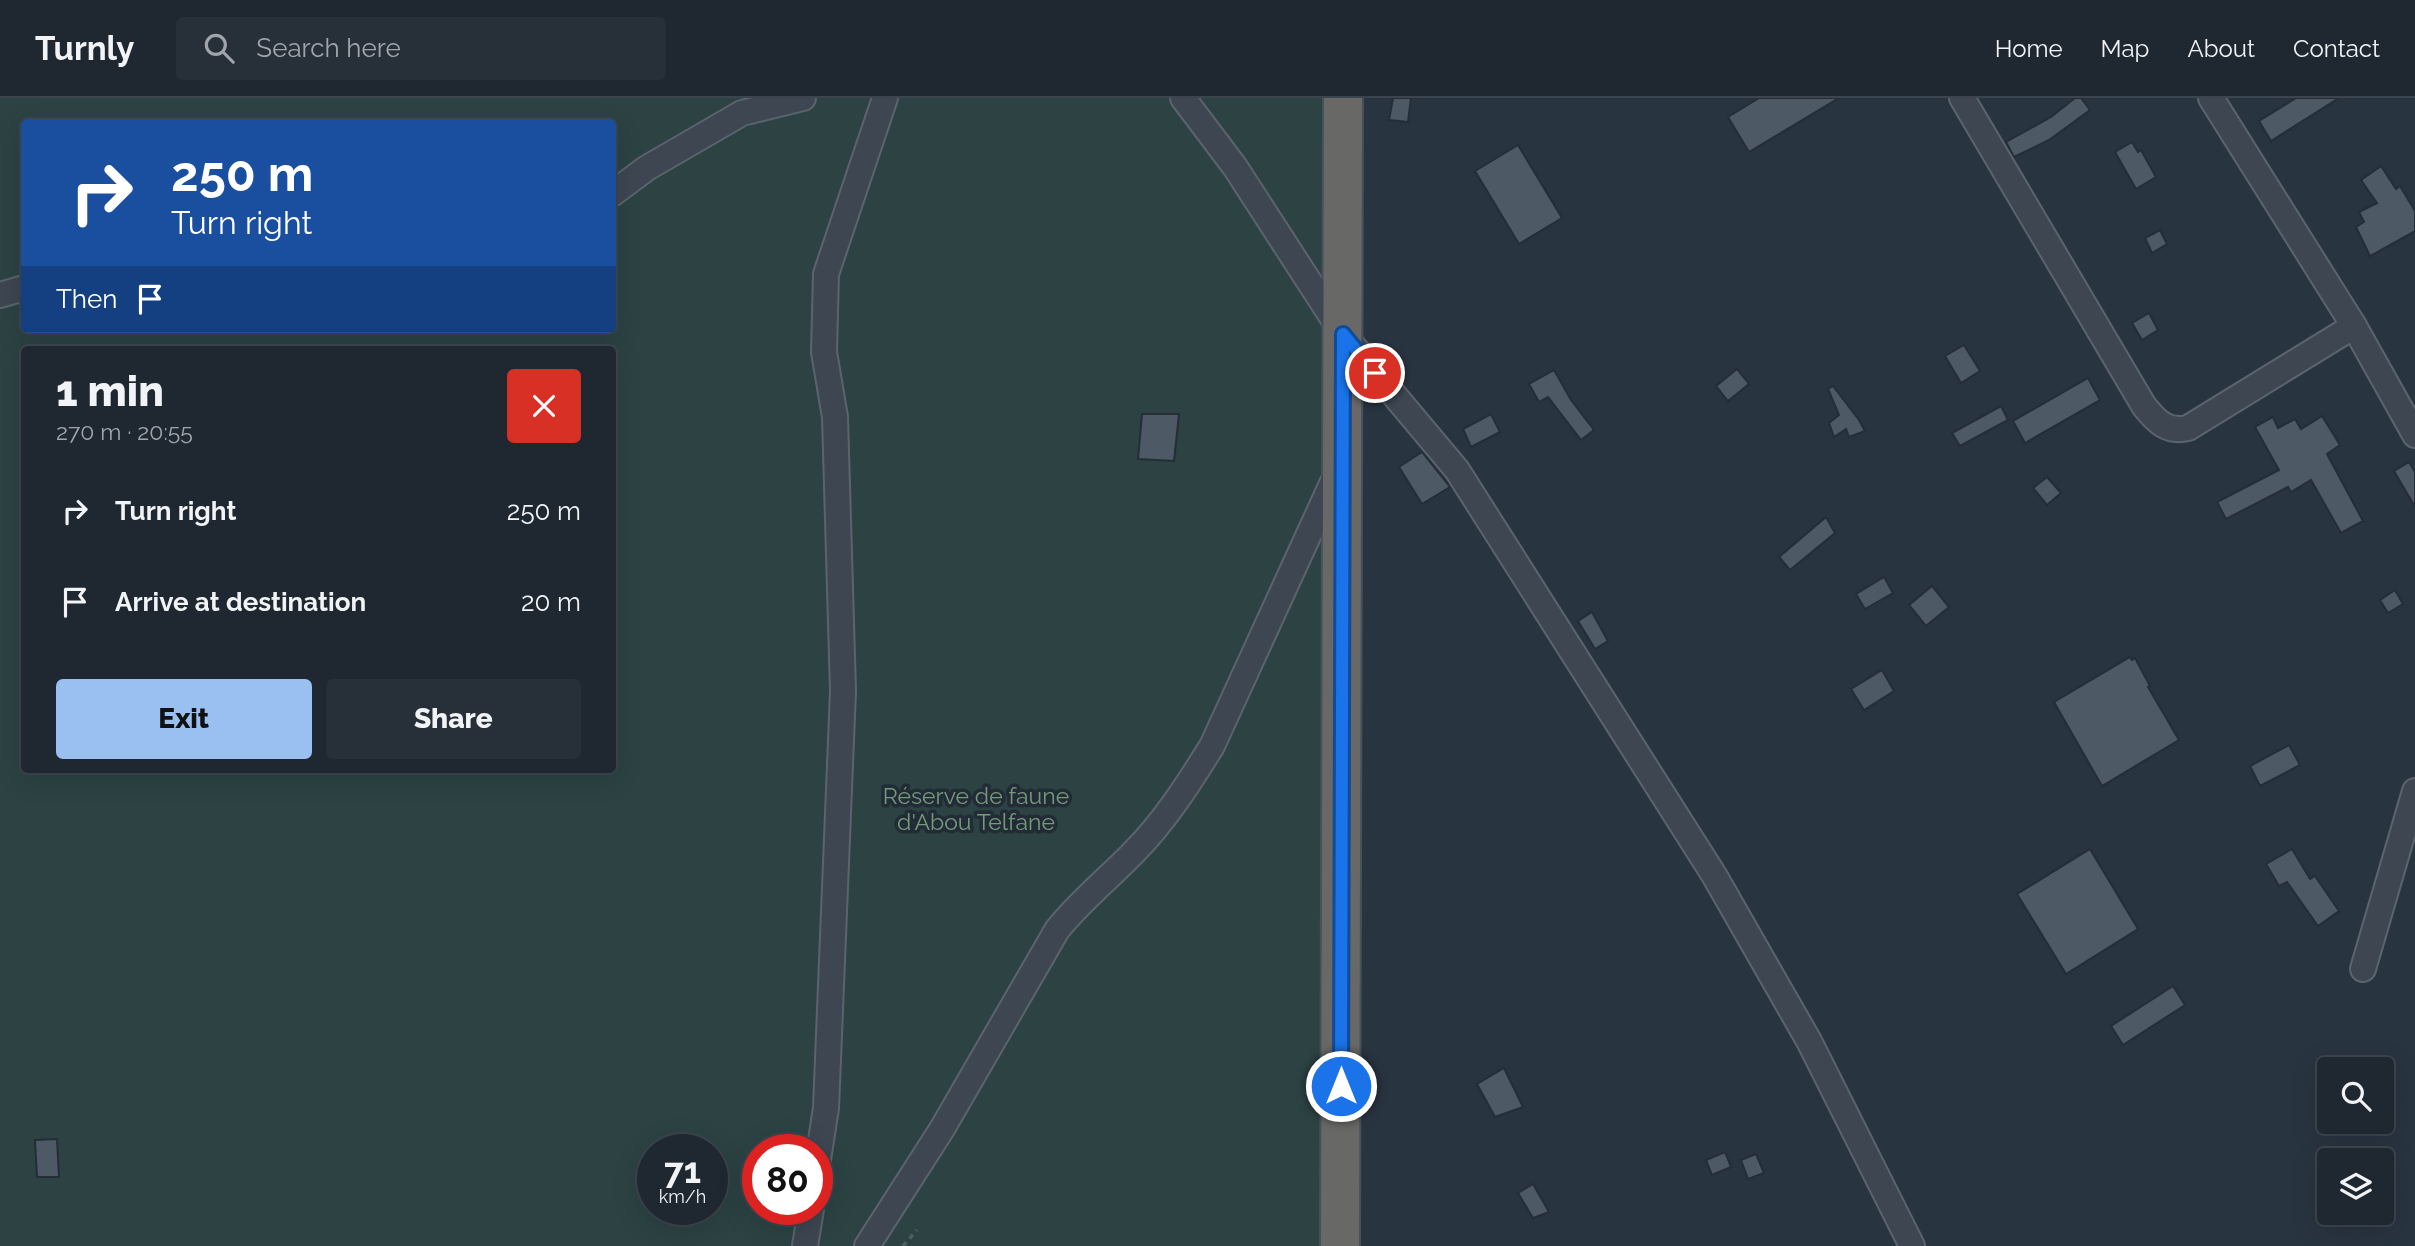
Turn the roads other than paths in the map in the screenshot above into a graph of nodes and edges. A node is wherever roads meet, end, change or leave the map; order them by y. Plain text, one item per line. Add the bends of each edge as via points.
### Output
1 (803, 98) edge
2 (885, 98) edge
3 (1184, 98) edge
4 (1343, 98) edge
5 (2211, 98) edge
6 (1968, 100) edge
7 (616, 191) edge
8 (21, 289) edge
9 (0, 295) edge
10 (2354, 326) junction
11 (1343, 334) junction
12 (2415, 435) edge
13 (1342, 462) junction
14 (2415, 791) edge
15 (2363, 969) dead end
16 (822, 1134) edge
17 (809, 1225) edge
18 (806, 1246) edge
19 (867, 1246) edge
20 (1340, 1246) edge
21 (1912, 1246) edge

1 - 7 street via 742,113
2 - 16 street via 826,274 824,352 835,417 843,691
3 - 11 street via 1235,167
4 - 11 highway
5 - 10 street
6 - 10 street via 2144,406 2161,424 2175,430 2188,428
8 - 9 street
10 - 12 street
11 - 13 highway
11 - 21 street via 1457,470 1714,875 1809,1041
13 - 19 street via 1212,747 1135,851 1078,903 1057,930 942,1129
13 - 20 highway
14 - 15 street
17 - 18 street

